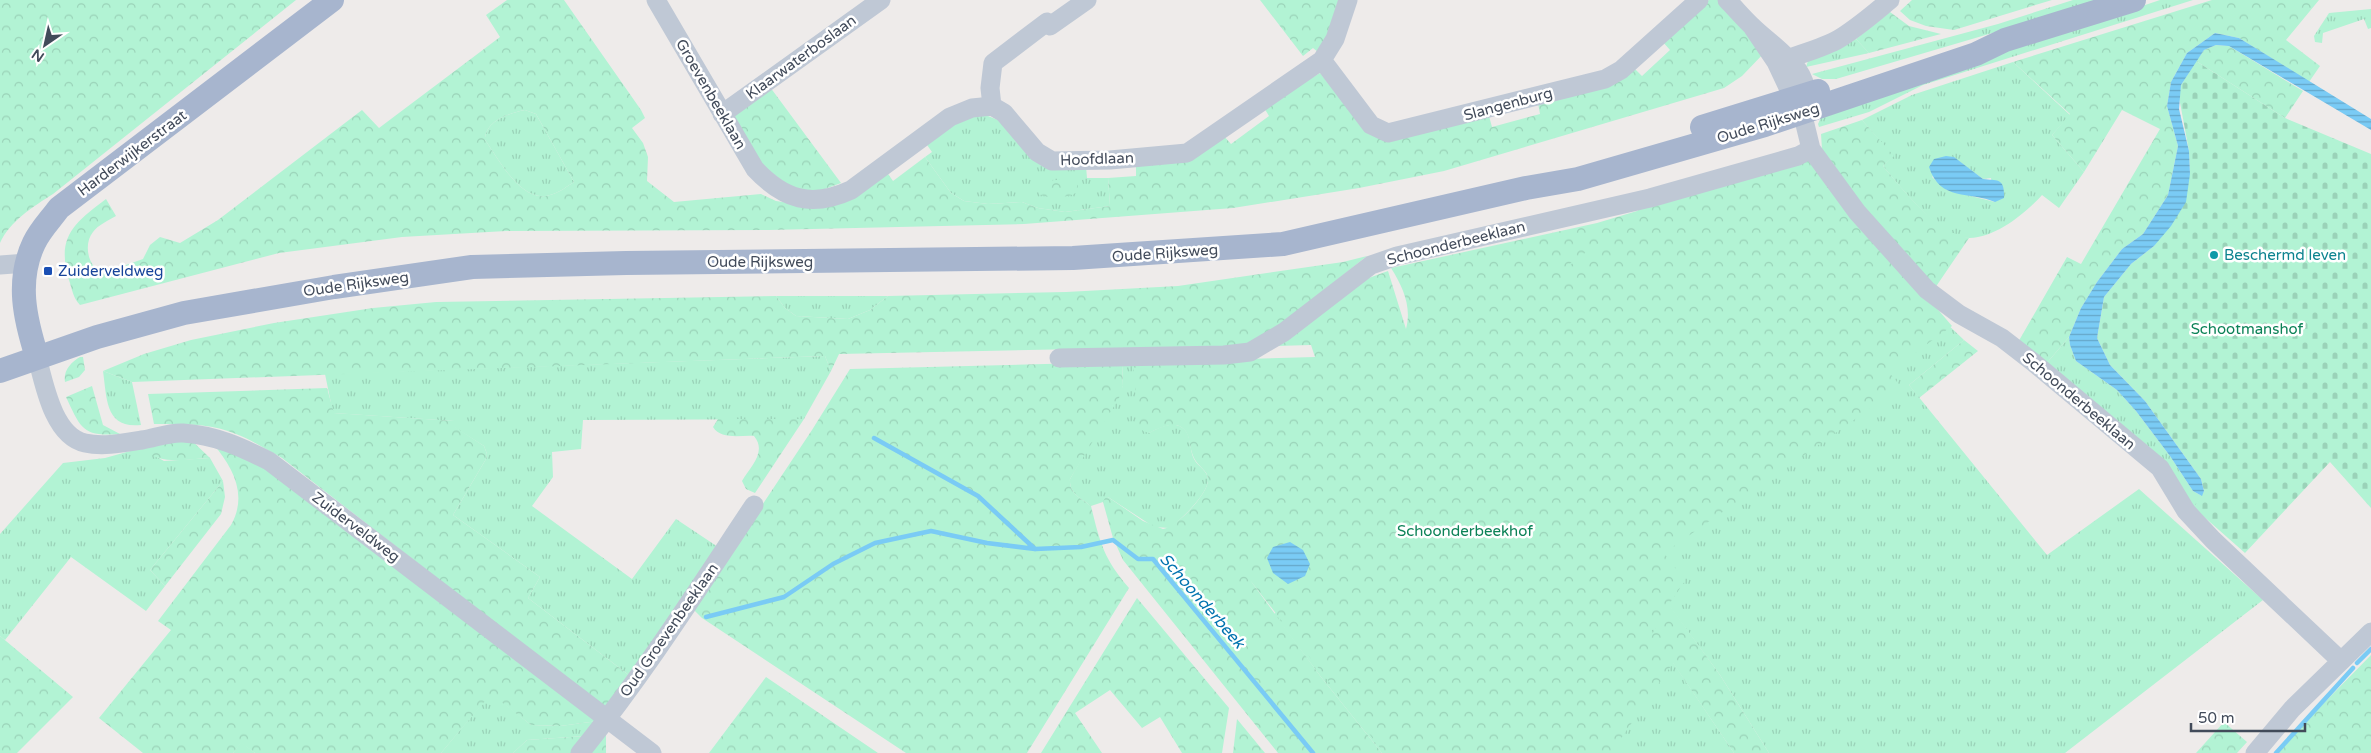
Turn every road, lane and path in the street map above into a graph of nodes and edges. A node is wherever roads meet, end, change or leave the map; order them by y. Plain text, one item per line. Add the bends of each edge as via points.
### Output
1 (332, 0) edge
2 (656, 0) edge
3 (881, 0) edge
4 (1087, 0) edge
5 (1348, 0) edge
6 (1699, 0) edge
7 (1727, 0) edge
8 (1890, 0) edge
9 (2134, 0) edge
10 (1322, 60) junction
11 (1782, 60) junction
12 (1801, 101) junction
13 (992, 106) junction
14 (722, 114) junction
15 (1811, 149) junction
16 (26, 263) junction
17 (0, 264) edge
18 (37, 357) junction
19 (1059, 358) dead end
20 (0, 372) edge
21 (754, 505) dead end
22 (2371, 632) edge
23 (2341, 661) junction
24 (608, 719) junction
25 (580, 753) edge
26 (652, 753) edge
27 (2255, 753) edge

1 - 16 main road, Harderwijkerstraat via 59,208 34,242
2 - 14 street, Groevenbeeklaan
3 - 14 street, Klaarwaterboslaan
4 - 13 street via 1050,26 1048,22 993,63
5 - 10 street, Hoofdlaan via 1335,39
6 - 10 street, Slangenburg via 1621,70 1605,78 1388,133 1371,125
7 - 11 street
8 - 11 street via 1852,32
9 - 12 main road, Oude Rijksweg via 2005,40 1976,54
10 - 13 street, Hoofdlaan via 1194,150 1179,156 1052,161 1037,152 1004,113
11 - 12 street via 1800,73
12 - 15 street, Schoonderbeeklaan
12 - 18 main road, Oude Rijksweg via 1578,179 1283,244 1073,258 472,267 317,289 184,313
13 - 14 street, Groevenbeeklaan via 972,108 950,117 851,190 820,200 800,199 770,185 756,169
15 - 19 street, Schoonderbeeklaan via 1798,156 1650,198 1371,265 1284,332 1250,352
15 - 23 street, Schoonderbeeklaan via 1857,212 1927,290 1958,314 2002,338 2160,468 2186,512 2212,540
16 - 17 street
16 - 18 main road, Harderwijkerstraat via 24,314
18 - 20 main road, Oude Rijksweg
18 - 24 street, Zuiderveldweg via 61,426 72,437 84,443 111,445 182,433 232,442 269,461
21 - 24 street, Oud Groevenbeeklaan via 672,630
22 - 23 street
23 - 27 street
24 - 25 street, Oud Groevenbeeklaan
24 - 26 street, Zuiderveldweg

